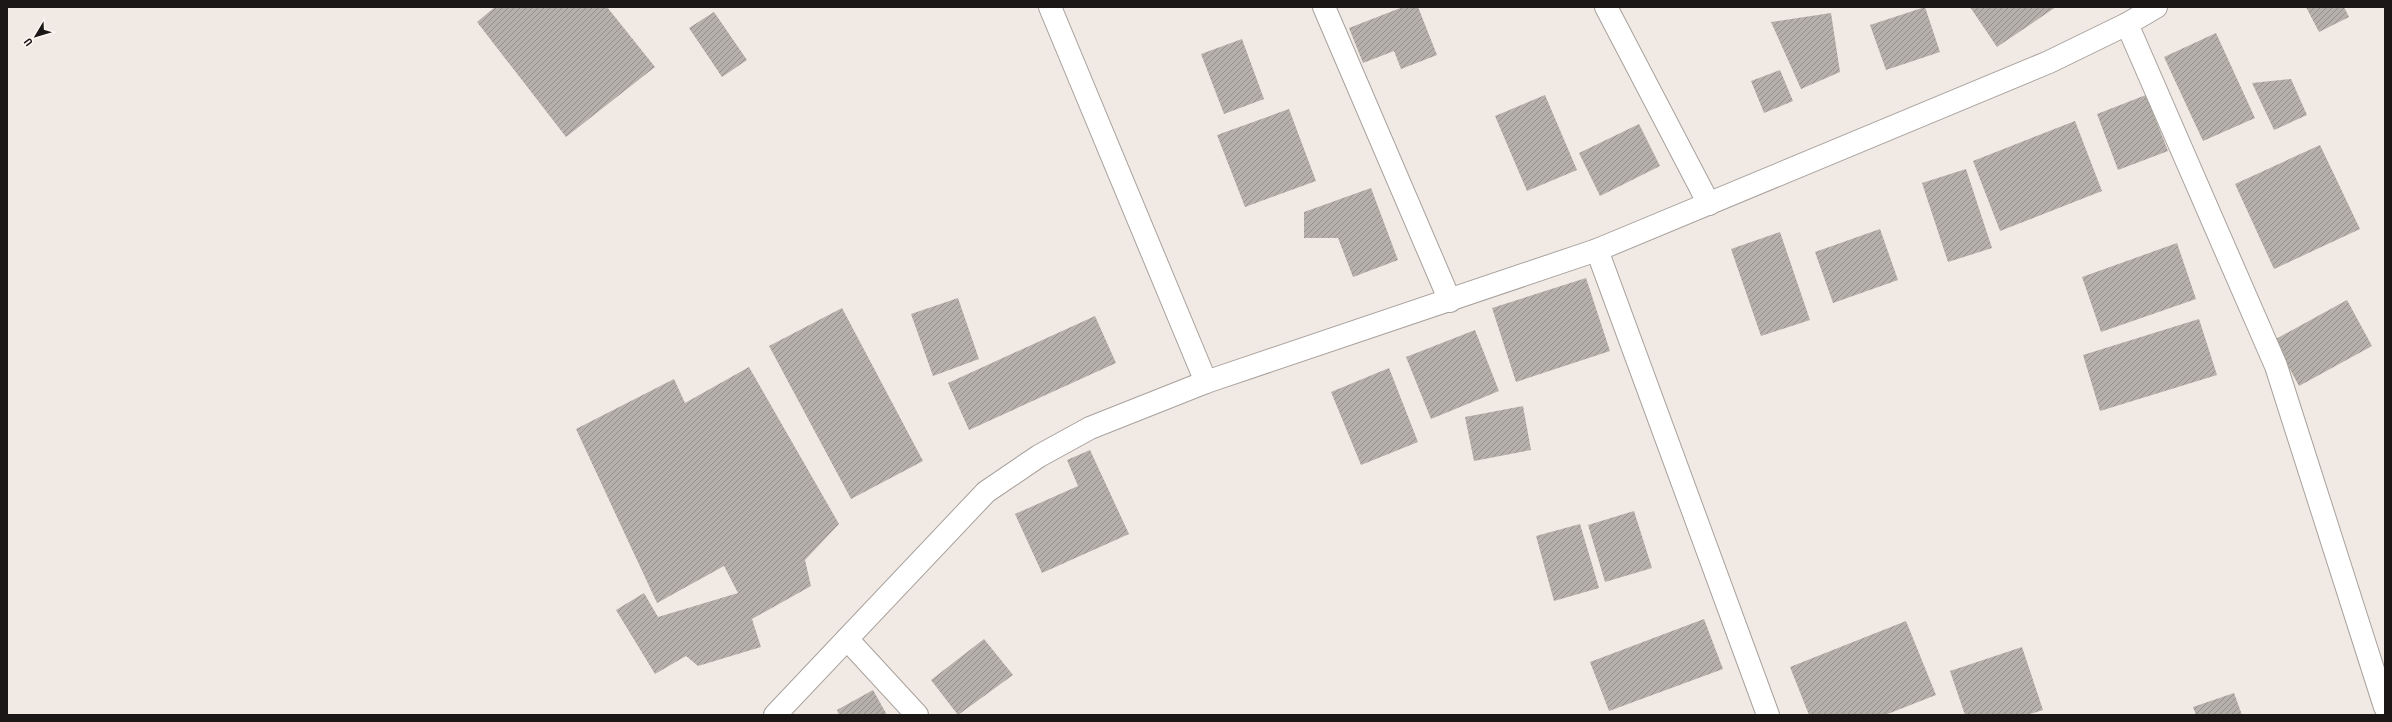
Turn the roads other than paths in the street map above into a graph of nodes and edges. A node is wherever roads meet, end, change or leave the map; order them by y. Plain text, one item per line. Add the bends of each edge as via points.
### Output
1 (1050, 7) edge
2 (1324, 7) edge
3 (1606, 7) edge
4 (2156, 7) edge
5 (2127, 24) junction
6 (1709, 204) junction
7 (1597, 250) junction
8 (1450, 301) junction
9 (1206, 382) junction
10 (847, 639) junction
11 (2385, 707) edge
12 (775, 715) edge
13 (917, 715) edge
14 (1768, 715) edge

1 - 9 street
2 - 8 street
3 - 6 street
4 - 5 street
5 - 6 street via 2049,62
5 - 11 street via 2276,366
6 - 7 street
7 - 8 street
7 - 14 street
8 - 9 street
9 - 10 street via 1090,428 1039,456 986,492
10 - 12 street
10 - 13 street

